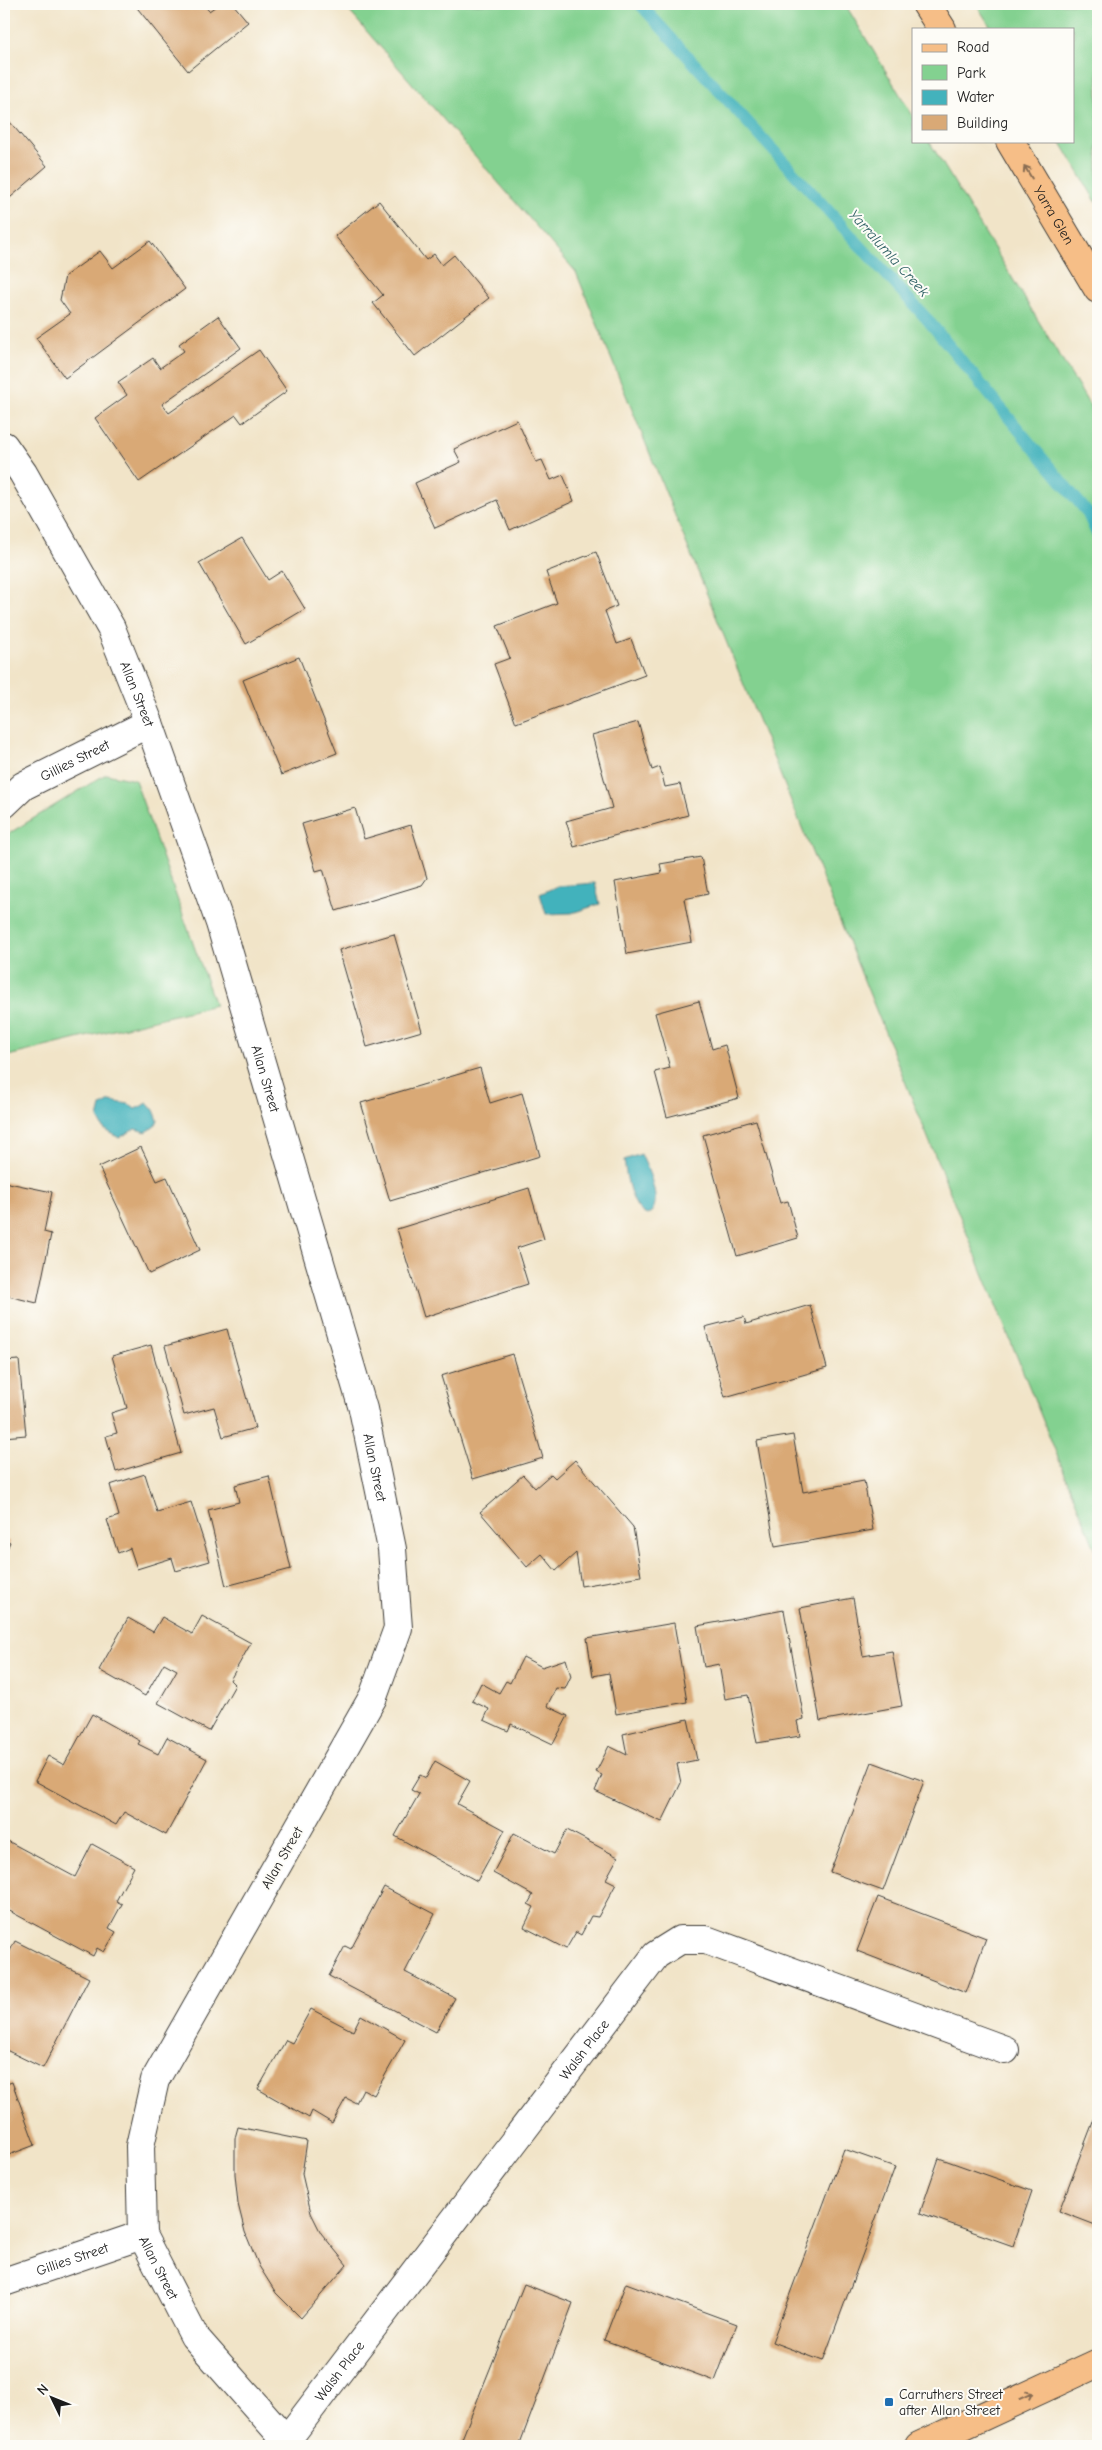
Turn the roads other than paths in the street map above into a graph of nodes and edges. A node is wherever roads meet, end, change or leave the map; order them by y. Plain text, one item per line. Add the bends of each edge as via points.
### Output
1 (926, 4) edge
2 (941, 28) edge
3 (1011, 142) edge
4 (1098, 289) edge
5 (4, 446) edge
6 (149, 723) junction
7 (4, 804) edge
8 (1006, 2050) dead end
9 (142, 2235) junction
10 (4, 2282) edge
11 (1098, 2363) edge
12 (288, 2444) edge
13 (918, 2446) edge

1 - 2 main road
4 -> 3 main road, Yarra Glen
5 - 6 street, Allan Street via 23,473 111,628
6 - 7 street, Gillies Street via 23,786
6 - 9 street, Allan Street via 220,923 363,1409 392,1549 398,1628 373,1697 155,2080 140,2146
8 - 12 street, Walsh Place via 706,1940 680,1940 656,1955
9 - 10 street, Gillies Street
9 - 12 street, Allan Street via 194,2336
13 -> 11 main road

